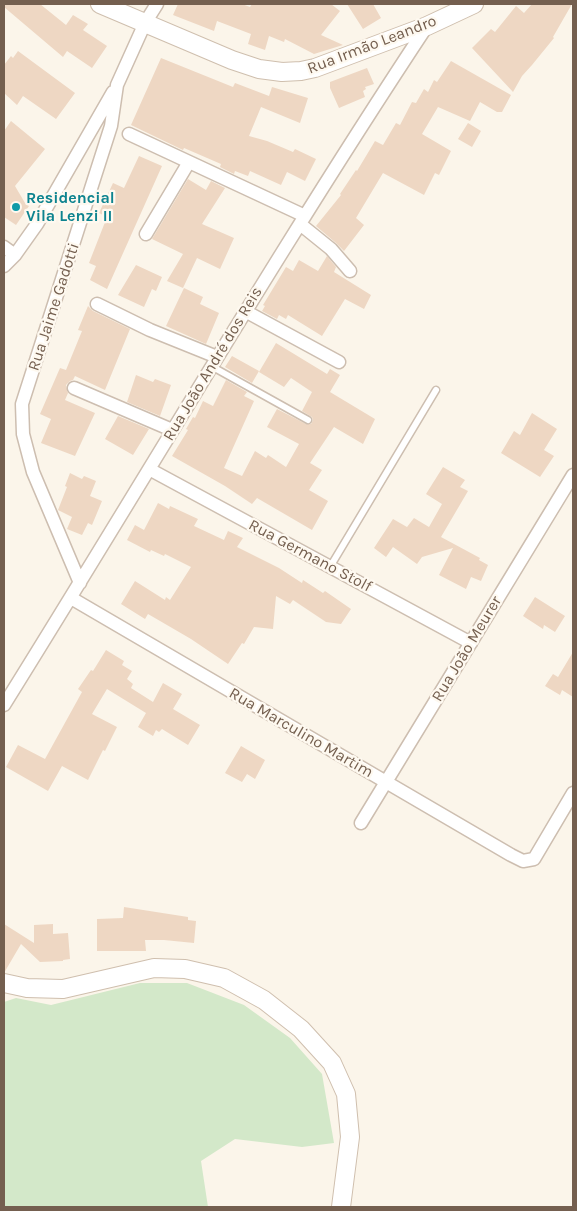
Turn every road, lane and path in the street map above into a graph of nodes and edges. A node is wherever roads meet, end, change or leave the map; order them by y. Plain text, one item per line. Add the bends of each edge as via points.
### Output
1 (100, 4) edge
2 (156, 4) edge
3 (474, 4) edge
4 (145, 23) junction
5 (427, 26) junction
6 (116, 85) junction
7 (129, 134) dead end
8 (188, 162) junction
9 (302, 220) junction
10 (146, 234) dead end
11 (4, 247) edge
12 (15, 255) junction
13 (4, 266) edge
14 (350, 271) dead end
15 (97, 304) dead end
16 (245, 311) junction
17 (214, 361) junction
18 (339, 362) dead end
19 (74, 388) dead end
20 (436, 390) dead end
21 (308, 420) dead end
22 (172, 430) junction
23 (149, 469) junction
24 (573, 476) edge
25 (330, 567) junction
26 (80, 583) junction
27 (71, 598) junction
28 (471, 643) junction
29 (4, 705) edge
30 (386, 783) junction
31 (573, 793) edge
32 (362, 823) dead end
33 (4, 983) edge
34 (341, 1207) edge

1 - 4 street, Rua Irmão Leandro
2 - 4 street, Rua Jaime Gadotti
3 - 5 street, Rua Irmão Leandro
4 - 5 street, Rua Irmão Leandro via 232,60 282,72 316,68
4 - 6 street, Rua Jaime Gadotti
5 - 9 street, Rua João André dos Reis
6 - 12 street via 37,224
6 - 26 street, Rua Jaime Gadotti via 111,126 22,404 23,434 33,472
7 - 8 street
8 - 9 street
8 - 10 street
9 - 14 street
9 - 16 street, Rua João André dos Reis
11 - 12 street
12 - 13 street
15 - 17 street
16 - 17 street, Rua João André dos Reis
16 - 18 street
17 - 21 lane
17 - 22 street, Rua João André dos Reis
19 - 22 street
20 - 25 lane
22 - 23 street, Rua João André dos Reis
23 - 25 street, Rua Germano Stolf
23 - 26 street, Rua João André dos Reis
24 - 28 street, Rua João Meurer
25 - 28 street, Rua Germano Stolf
26 - 27 street, Rua João André dos Reis
27 - 29 street, Rua João André dos Reis
27 - 30 street, Rua Marculino Martim
28 - 30 street, Rua João Meurer
30 - 31 street, Rua Marculino Martim via 523,861 534,858
30 - 32 street, Rua João Meurer
33 - 34 street via 27,988 63,989 154,968 185,968 224,978 264,1000 301,1029 332,1063 346,1094 350,1137

